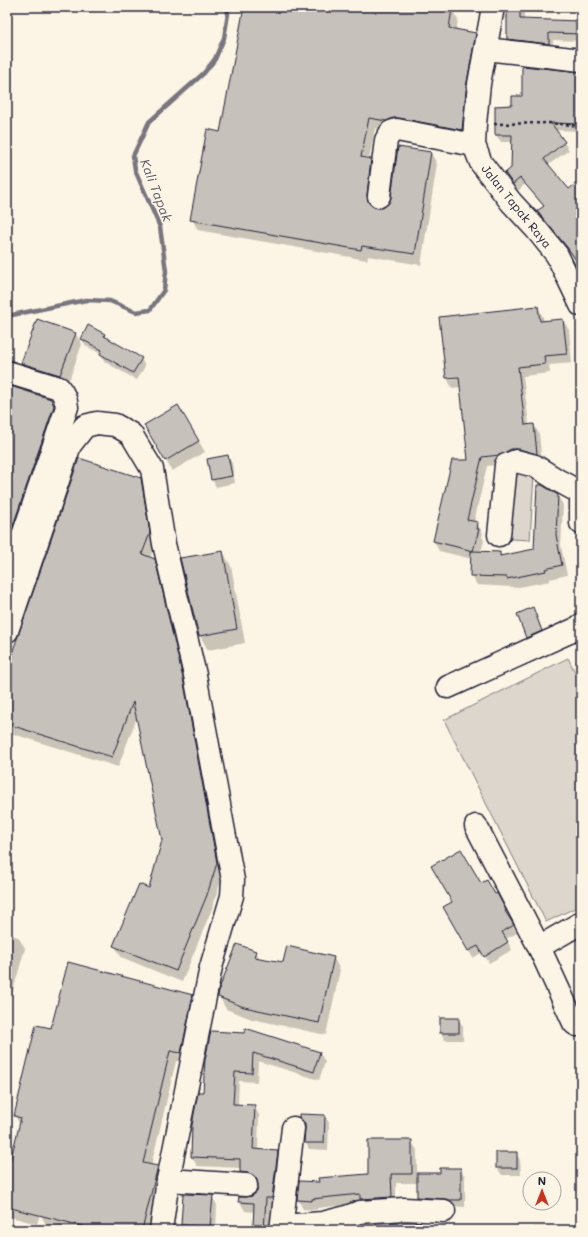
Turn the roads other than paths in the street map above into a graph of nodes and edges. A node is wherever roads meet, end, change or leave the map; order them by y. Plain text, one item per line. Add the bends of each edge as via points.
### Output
1 (493, 7) edge
2 (486, 49) junction
3 (581, 60) edge
4 (474, 145) junction
5 (379, 196) dead end
6 (581, 305) edge
7 (7, 372) edge
8 (581, 493) edge
9 (581, 523) edge
10 (499, 536) dead end
11 (7, 582) edge
12 (581, 625) edge
13 (7, 631) edge
14 (448, 687) dead end
15 (476, 826) dead end
16 (581, 923) edge
17 (539, 947) junction
18 (581, 1025) edge
19 (293, 1128) dead end
20 (168, 1180) junction
21 (246, 1185) dead end
22 (444, 1211) dead end
23 (282, 1228) edge
24 (161, 1230) edge

1 - 2 street, Jalan Tapak Raya
2 - 3 street
2 - 4 street, Jalan Tapak Raya via 479,84
4 - 5 street via 398,130 391,132 386,140
4 - 6 street, Jalan Tapak Raya via 481,163 557,255
7 - 11 street via 59,388 67,407
8 - 9 street
8 - 10 street via 535,466 516,462 506,465
12 - 14 street
13 - 20 street via 70,445 85,426 97,423 115,425 131,434 152,469 164,544 194,675 232,880 232,896 211,967
15 - 17 street
16 - 17 street
17 - 18 street via 574,1023
19 - 23 street
20 - 21 street
20 - 24 street
22 - 23 street via 404,1209 360,1212 323,1223

